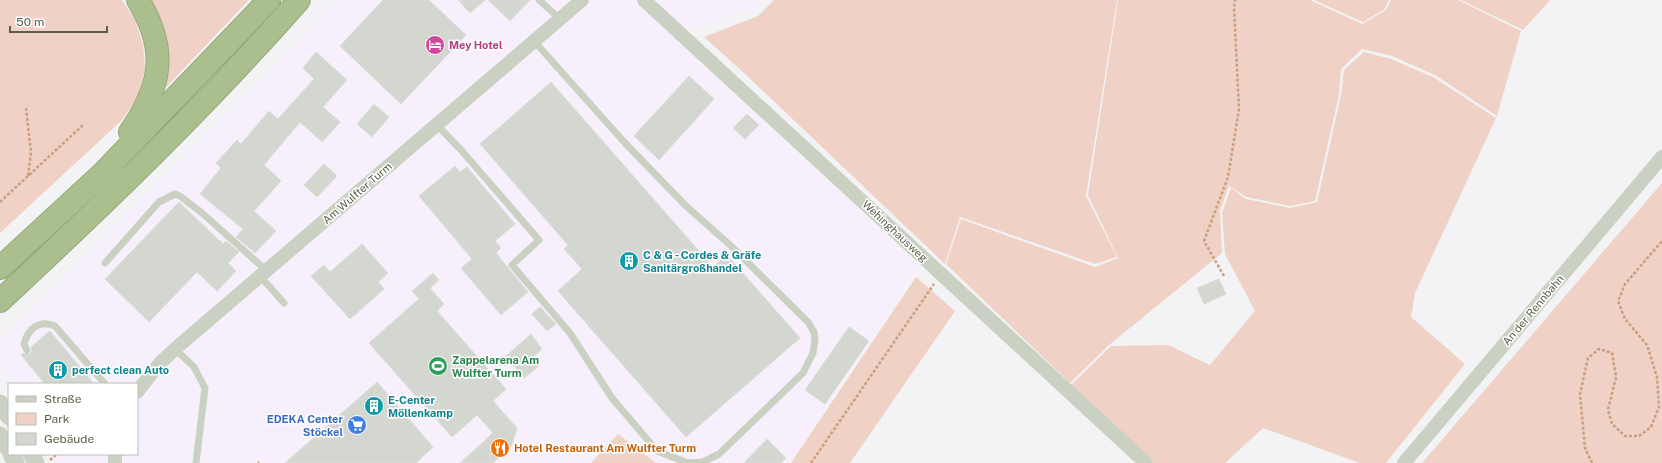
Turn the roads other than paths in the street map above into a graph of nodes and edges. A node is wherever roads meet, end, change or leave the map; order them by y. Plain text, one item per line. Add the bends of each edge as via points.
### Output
1 (138, 0) edge
2 (269, 0) edge
3 (299, 0) edge
4 (539, 0) edge
5 (582, 0) edge
6 (644, 0) edge
7 (560, 19) junction
8 (534, 41) junction
9 (437, 125) junction
10 (1662, 157) edge
11 (103, 174) junction
12 (105, 262) dead end
13 (0, 268) edge
14 (263, 274) junction
15 (0, 301) edge
16 (284, 303) dead end
17 (175, 349) junction
18 (27, 350) dead end
19 (104, 383) edge
20 (138, 391) edge
21 (0, 403) edge
22 (8, 415) edge
23 (0, 435) edge
24 (8, 448) edge
25 (32, 455) edge
26 (43, 462) edge
27 (196, 463) edge
28 (1146, 463) edge
29 (1404, 463) edge

1 - 11 highway via 154,33 158,53 157,75 151,97 141,117
2 - 11 highway
3 - 15 highway via 217,90 134,174
4 - 7 lane
5 - 7 street, Am Wulfter Turm
6 - 28 street, Wehinghausweg
7 - 8 street, Am Wulfter Turm
8 - 9 street, Am Wulfter Turm
8 - 9 lane via 625,143 685,205 736,250 808,322 814,332 813,353 803,373 719,454 703,462 688,463 658,451 622,410 570,333 512,265 539,240
9 - 14 street, Am Wulfter Turm
10 - 29 street, An der Rennbahn
11 - 13 highway
12 - 14 lane via 159,202 175,194 202,213
14 - 16 lane
14 - 17 street, Am Wulfter Turm
17 - 20 street, Am Wulfter Turm
17 - 27 lane via 194,367 205,388
18 - 19 lane via 24,344 30,332 42,323 48,323 55,326
21 - 22 street
23 - 24 street
25 - 26 street

